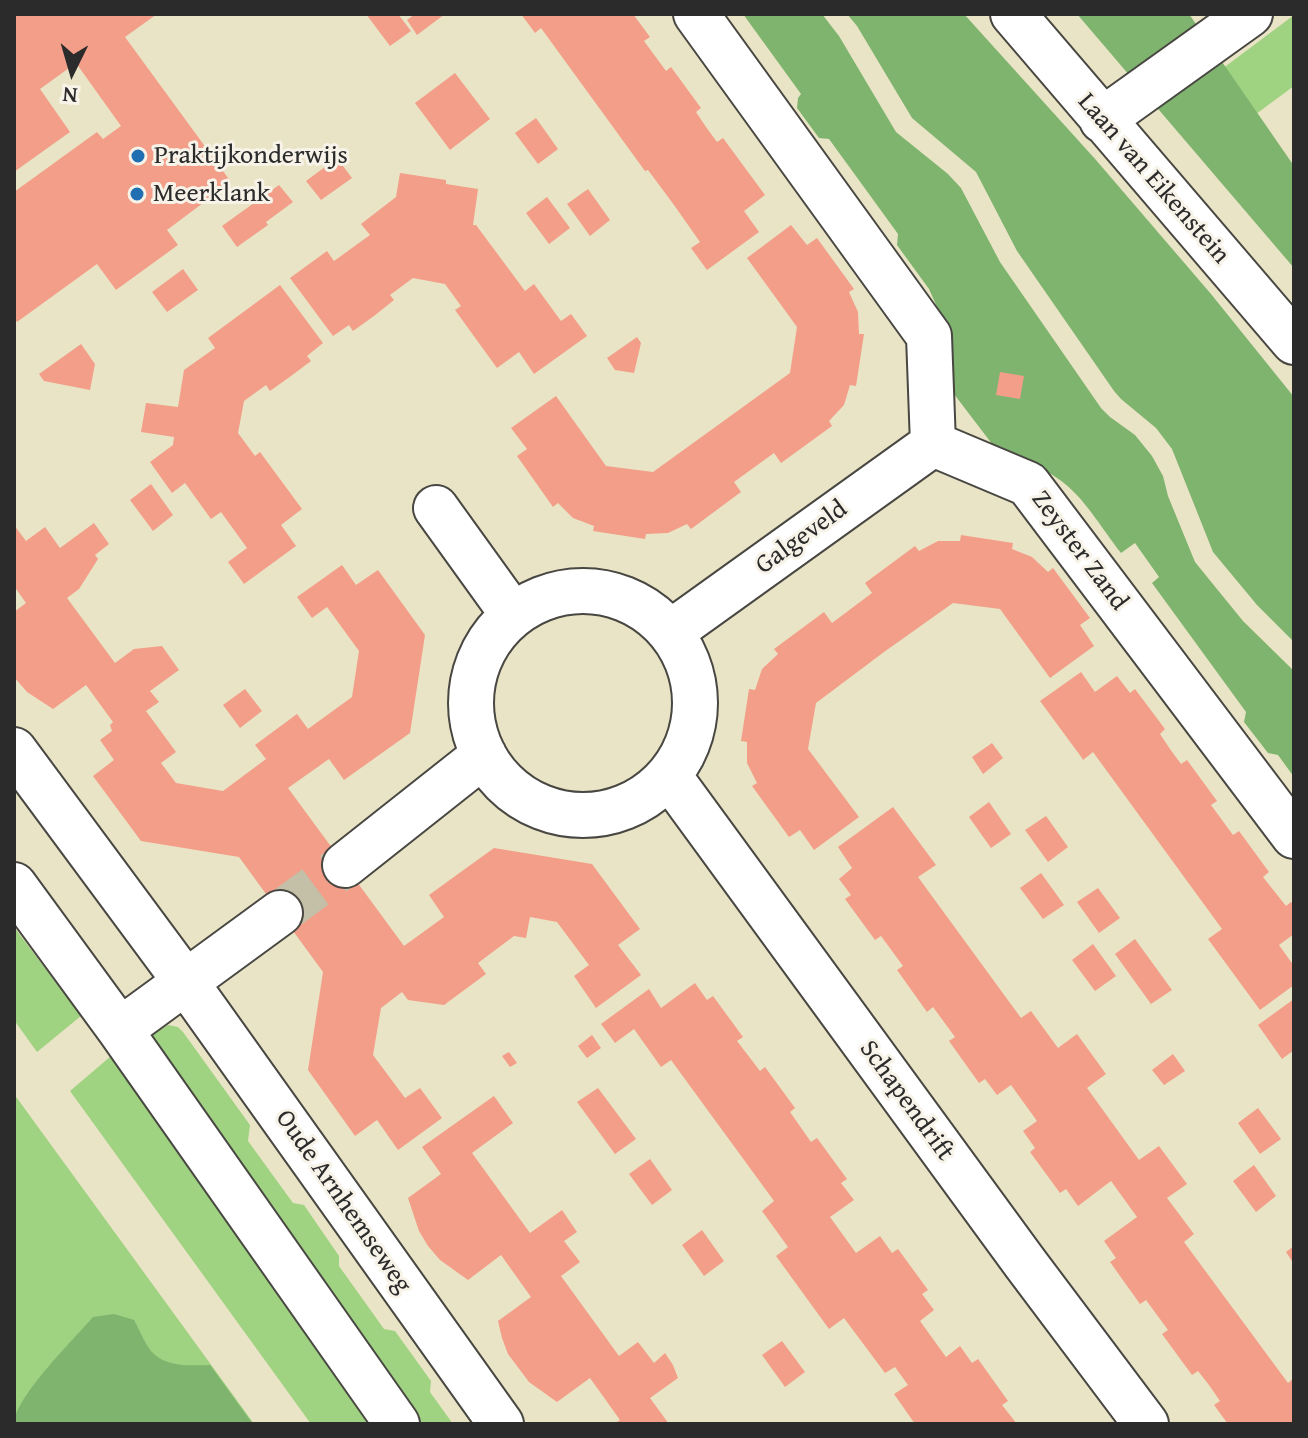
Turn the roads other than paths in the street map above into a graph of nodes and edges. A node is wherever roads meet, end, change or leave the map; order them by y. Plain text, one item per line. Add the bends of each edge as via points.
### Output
1 (696, 14) edge
2 (1013, 14) edge
3 (1250, 14) edge
4 (1102, 120) junction
5 (1294, 342) edge
6 (933, 444) junction
7 (436, 508) dead end
8 (513, 615) junction
9 (671, 632) junction
10 (14, 750) edge
11 (484, 755) junction
12 (669, 776) junction
13 (1294, 836) edge
14 (345, 865) tunnel mouth
15 (14, 885) edge
16 (280, 913) tunnel mouth
17 (185, 981) junction
18 (120, 1030) junction
19 (397, 1424) edge
20 (501, 1424) edge
21 (1146, 1424) edge

1 - 6 street via 929,336
2 - 4 street, Laan van Eikenstein
3 - 4 street
4 - 5 street, Laan van Eikenstein
6 - 9 street, Galgeveld
6 - 13 street, Zeyster Zand via 1028,484
7 - 8 street
8 - 9 street via 543,598 578,591 613,594 645,608
8 - 11 street via 487,644 473,680 471,719
9 - 12 street via 690,666 696,705 689,743
10 - 17 street, Oude Arnhemseweg
11 - 12 street via 506,785 536,806 571,815 607,814 630,805
11 - 14 street
12 - 21 street, Schapendrift
15 - 18 street
16 - 17 street
17 - 18 street
17 - 20 street, Oude Arnhemseweg
18 - 19 street

